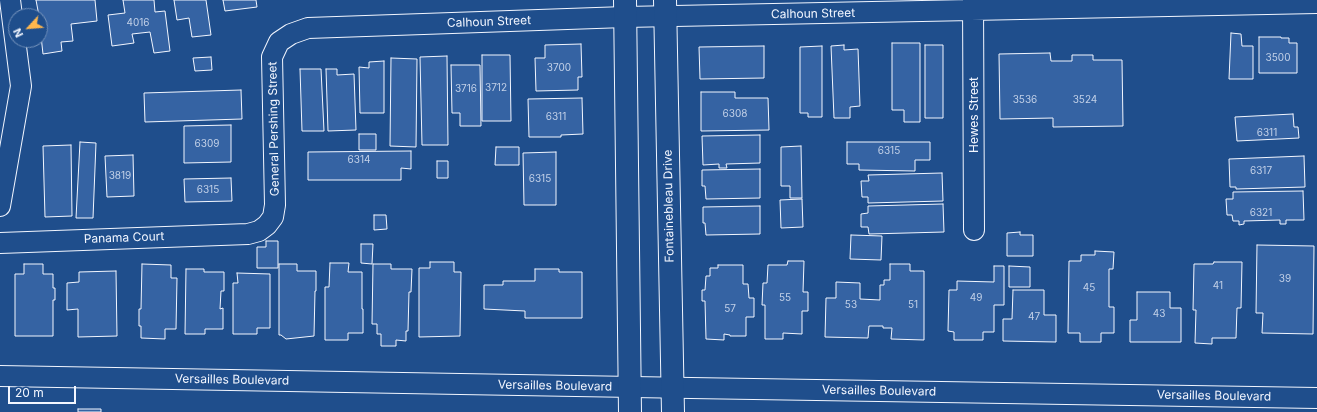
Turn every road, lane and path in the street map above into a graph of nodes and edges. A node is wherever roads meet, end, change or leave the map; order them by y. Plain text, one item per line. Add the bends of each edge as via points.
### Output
1 (10, 0) edge
2 (1317, 3) edge
3 (974, 5) edge
4 (666, 8) edge
5 (625, 9) edge
6 (308, 28) joint
7 (0, 206) edge
8 (974, 230) dead end
9 (248, 234) joint
10 (0, 243) edge
11 (0, 376) edge
12 (630, 387) junction
13 (673, 388) junction
14 (1317, 398) edge
15 (1111, 403) edge
16 (630, 412) edge
17 (673, 412) edge

1 - 7 street via 21,86
2 - 3 street, Calhoun Street
3 - 4 street, Calhoun Street
3 - 8 street, Hewes Street
4 - 5 street, Calhoun Street
4 - 13 street, Fontainebleau Drive
5 - 6 street, Calhoun Street
5 - 12 street
6 - 9 street, General Pershing Street via 279,42 272,57 274,216 259,231
9 - 10 street, Panama Court
11 - 12 street, Versailles Boulevard
12 - 13 street, Versailles Boulevard
12 - 16 street
13 - 15 street, Versailles Boulevard
13 - 17 street, Fontainebleau Drive
14 - 15 street, Versailles Boulevard

